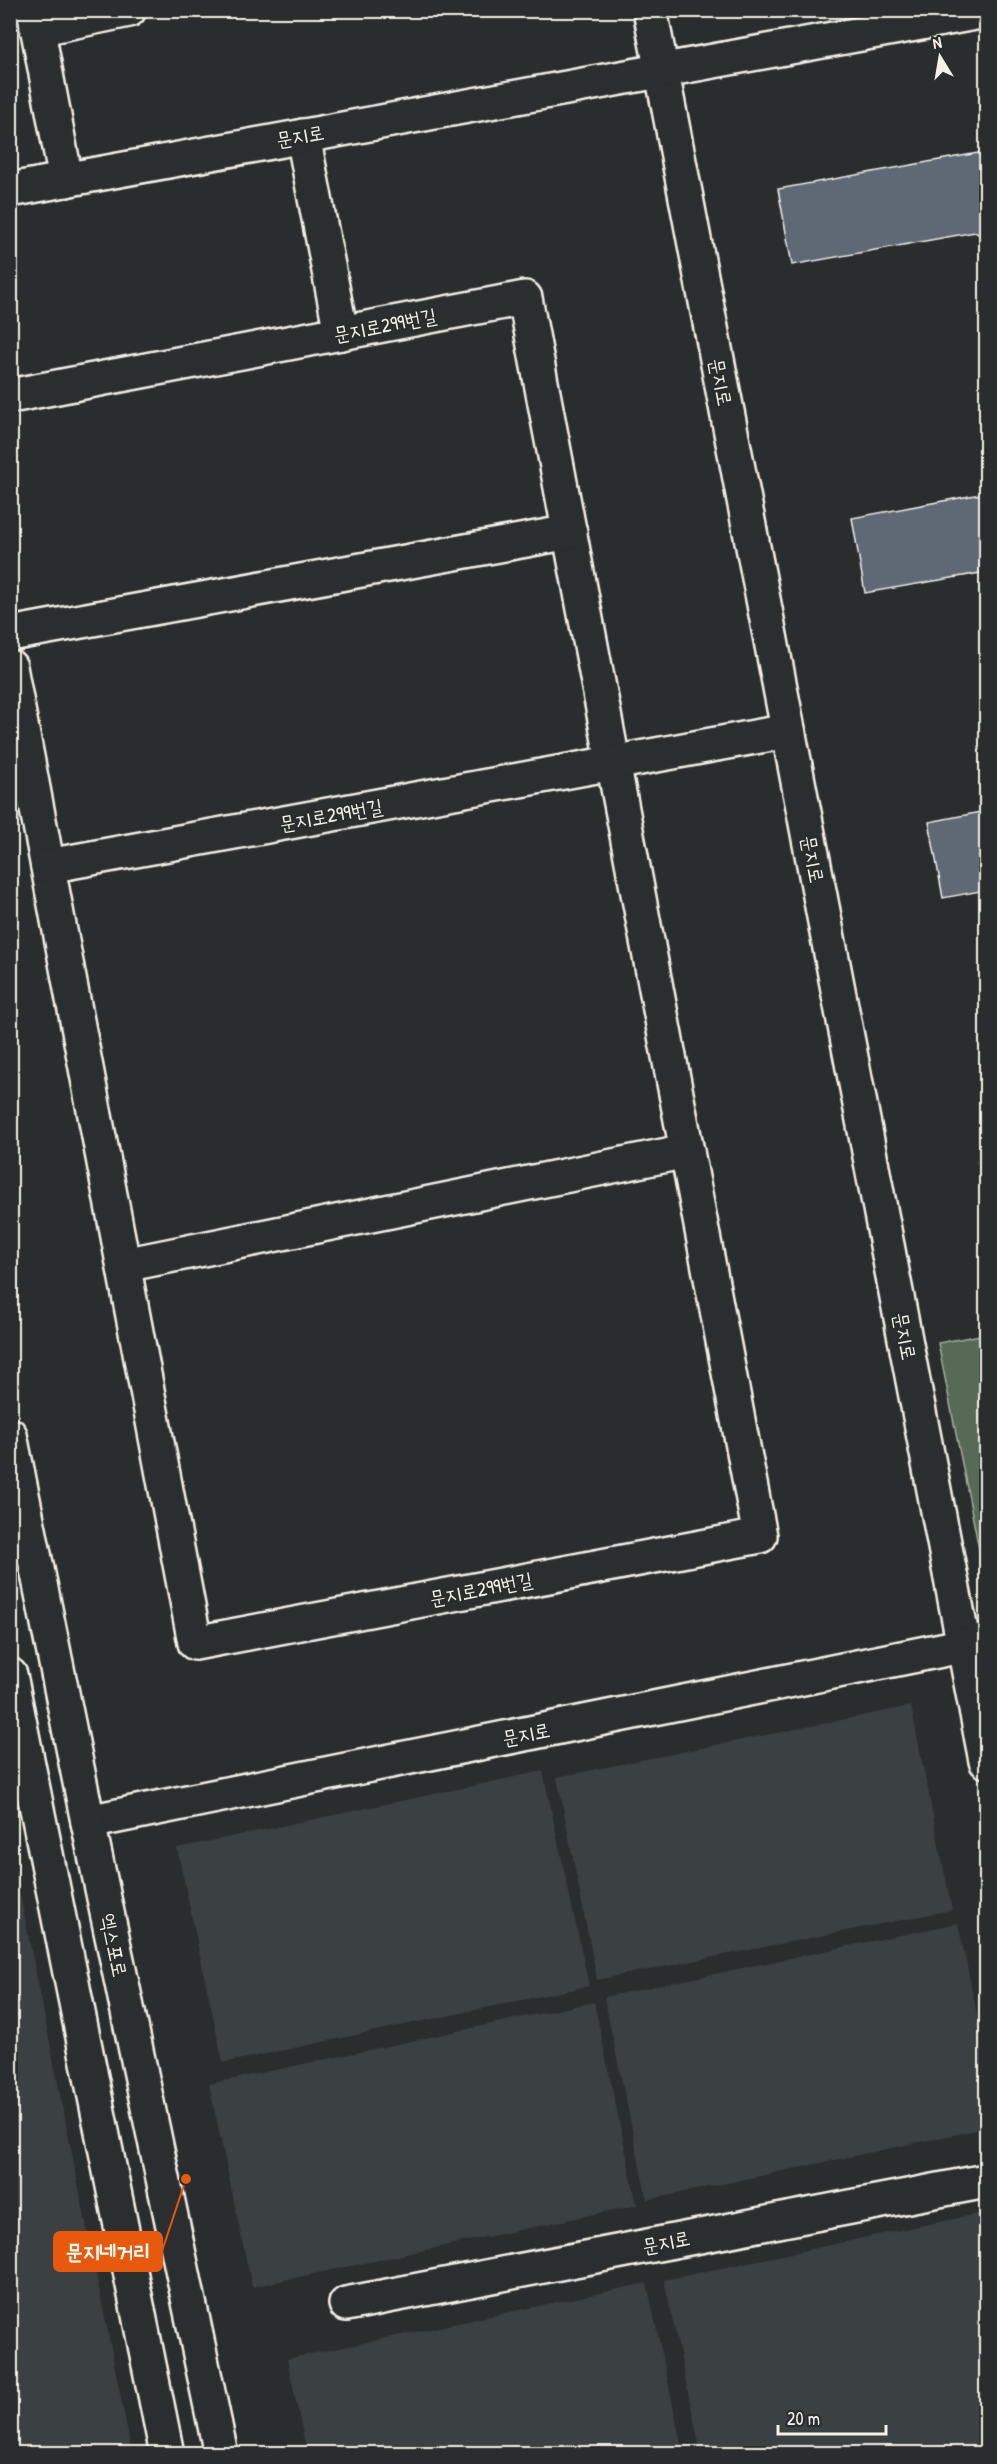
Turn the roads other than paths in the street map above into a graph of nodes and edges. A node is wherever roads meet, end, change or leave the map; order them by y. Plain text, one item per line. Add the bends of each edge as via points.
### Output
1 (129, 10) edge
2 (650, 10) edge
3 (987, 11) edge
4 (35, 20) edge
5 (661, 72) junction
6 (303, 136) junction
7 (66, 180) junction
8 (10, 190) edge
9 (341, 333) junction
10 (10, 396) edge
11 (570, 532) junction
12 (10, 634) edge
13 (10, 667) edge
14 (788, 731) junction
15 (614, 764) junction
16 (48, 866) junction
17 (687, 1151) junction
18 (124, 1265) junction
19 (10, 1435) edge
20 (975, 1643) edge
21 (10, 1675) edge
22 (987, 1761) edge
23 (88, 1822) junction
24 (987, 2181) edge
25 (346, 2304) dead end
26 (167, 2454) edge
27 (221, 2454) edge

1 - 4 street
2 - 5 street, 문지로
3 - 5 street, 문지로
4 - 7 street
5 - 6 street, 문지로
5 - 14 street, 문지로
6 - 7 street, 문지로
6 - 9 street
7 - 8 street, 문지로
9 - 10 street, 문지로299번길
9 - 11 street, 문지로299번길 via 525,298
11 - 12 street
11 - 15 street, 문지로299번길
13 - 16 street, 문지로299번길
14 - 15 street, 문지로299번길
14 - 20 street, 문지로
15 - 16 street, 문지로299번길
15 - 17 street, 문지로299번길
16 - 18 street, 문지로299번길
17 - 18 street
17 - 18 street, 문지로299번길 via 760,1536 195,1643
19 - 23 street, 엑스포로
20 - 22 street, 문지로
20 - 23 street, 문지로
21 - 26 street
23 - 27 street, 엑스포로
24 - 25 street, 문지로

